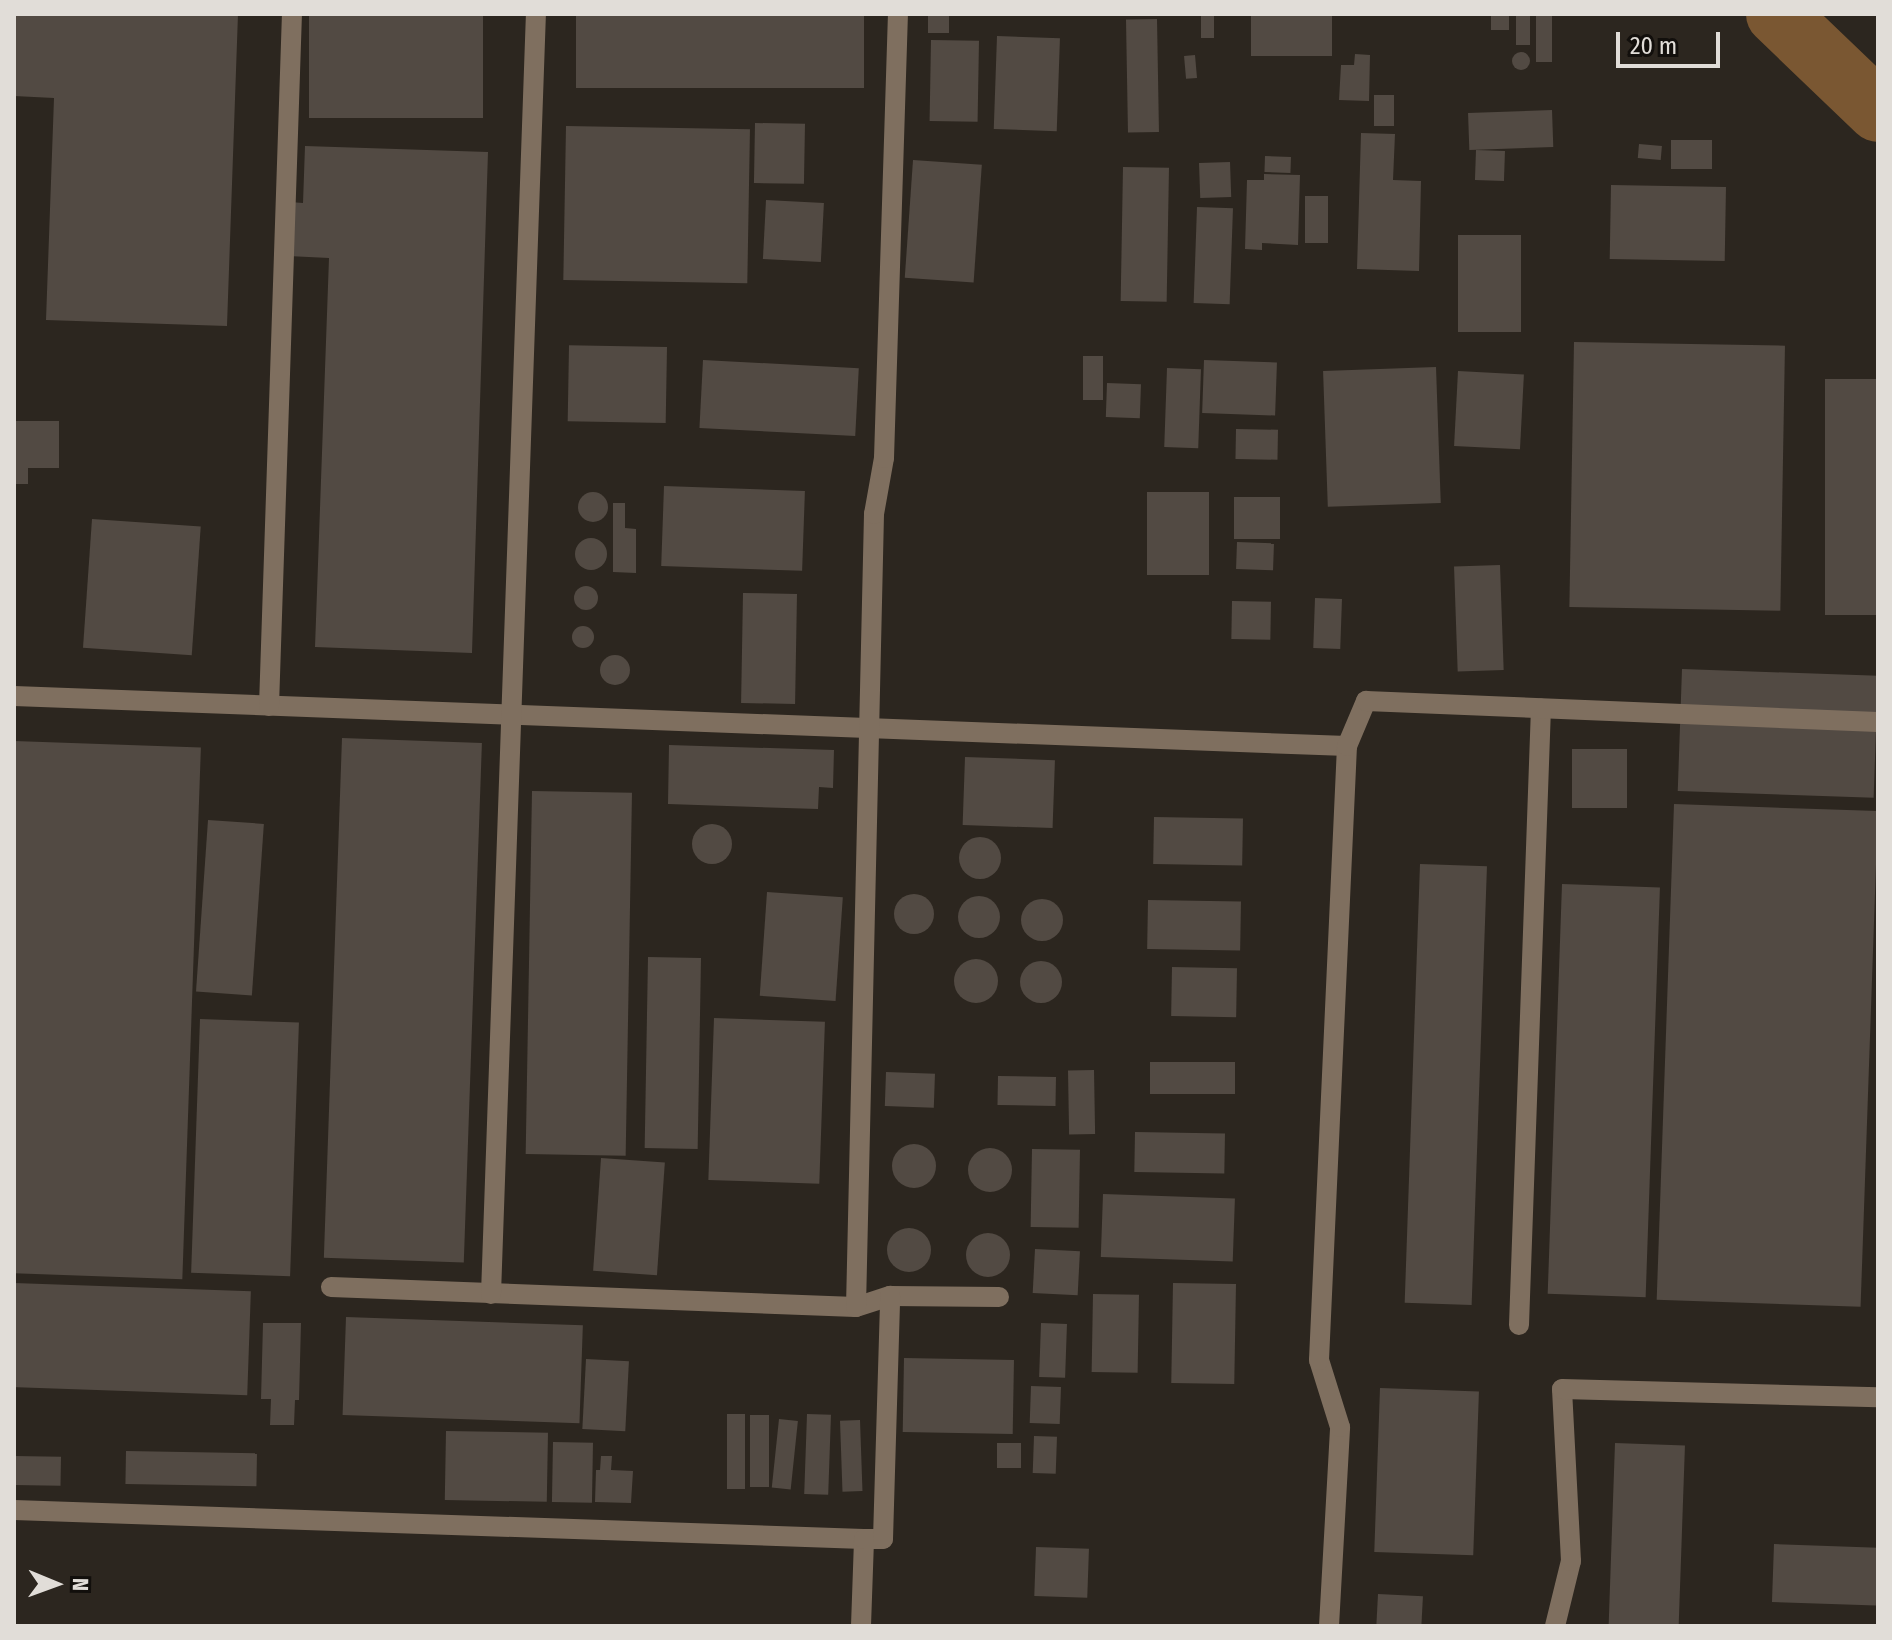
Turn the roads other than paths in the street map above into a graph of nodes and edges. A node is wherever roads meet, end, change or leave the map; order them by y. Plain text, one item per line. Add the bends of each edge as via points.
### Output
1 (292, 14) edge
2 (536, 14) edge
3 (898, 14) edge
4 (14, 696) edge
5 (269, 706) junction
6 (1541, 708) junction
7 (512, 715) junction
8 (1878, 722) edge
9 (871, 728) junction
10 (1347, 746) junction
11 (331, 1287) dead end
12 (491, 1294) junction
13 (890, 1296) junction
14 (999, 1297) dead end
15 (856, 1307) junction
16 (1519, 1325) dead end
17 (1878, 1397) edge
18 (14, 1510) edge
19 (864, 1539) junction
20 (861, 1626) edge
21 (1329, 1626) edge
22 (1555, 1626) edge

1 - 5 street
2 - 7 street
3 - 9 street via 884,458 874,514
4 - 5 street
5 - 7 street
6 - 8 street
6 - 10 street via 1366,701
6 - 16 street
7 - 9 street
7 - 12 street
9 - 10 street
9 - 15 street
10 - 21 street via 1319,1360 1340,1427
11 - 12 street
12 - 15 street
13 - 14 street
13 - 15 street
13 - 19 street via 883,1539
17 - 22 street via 1562,1389 1571,1561
18 - 19 street
19 - 20 street

